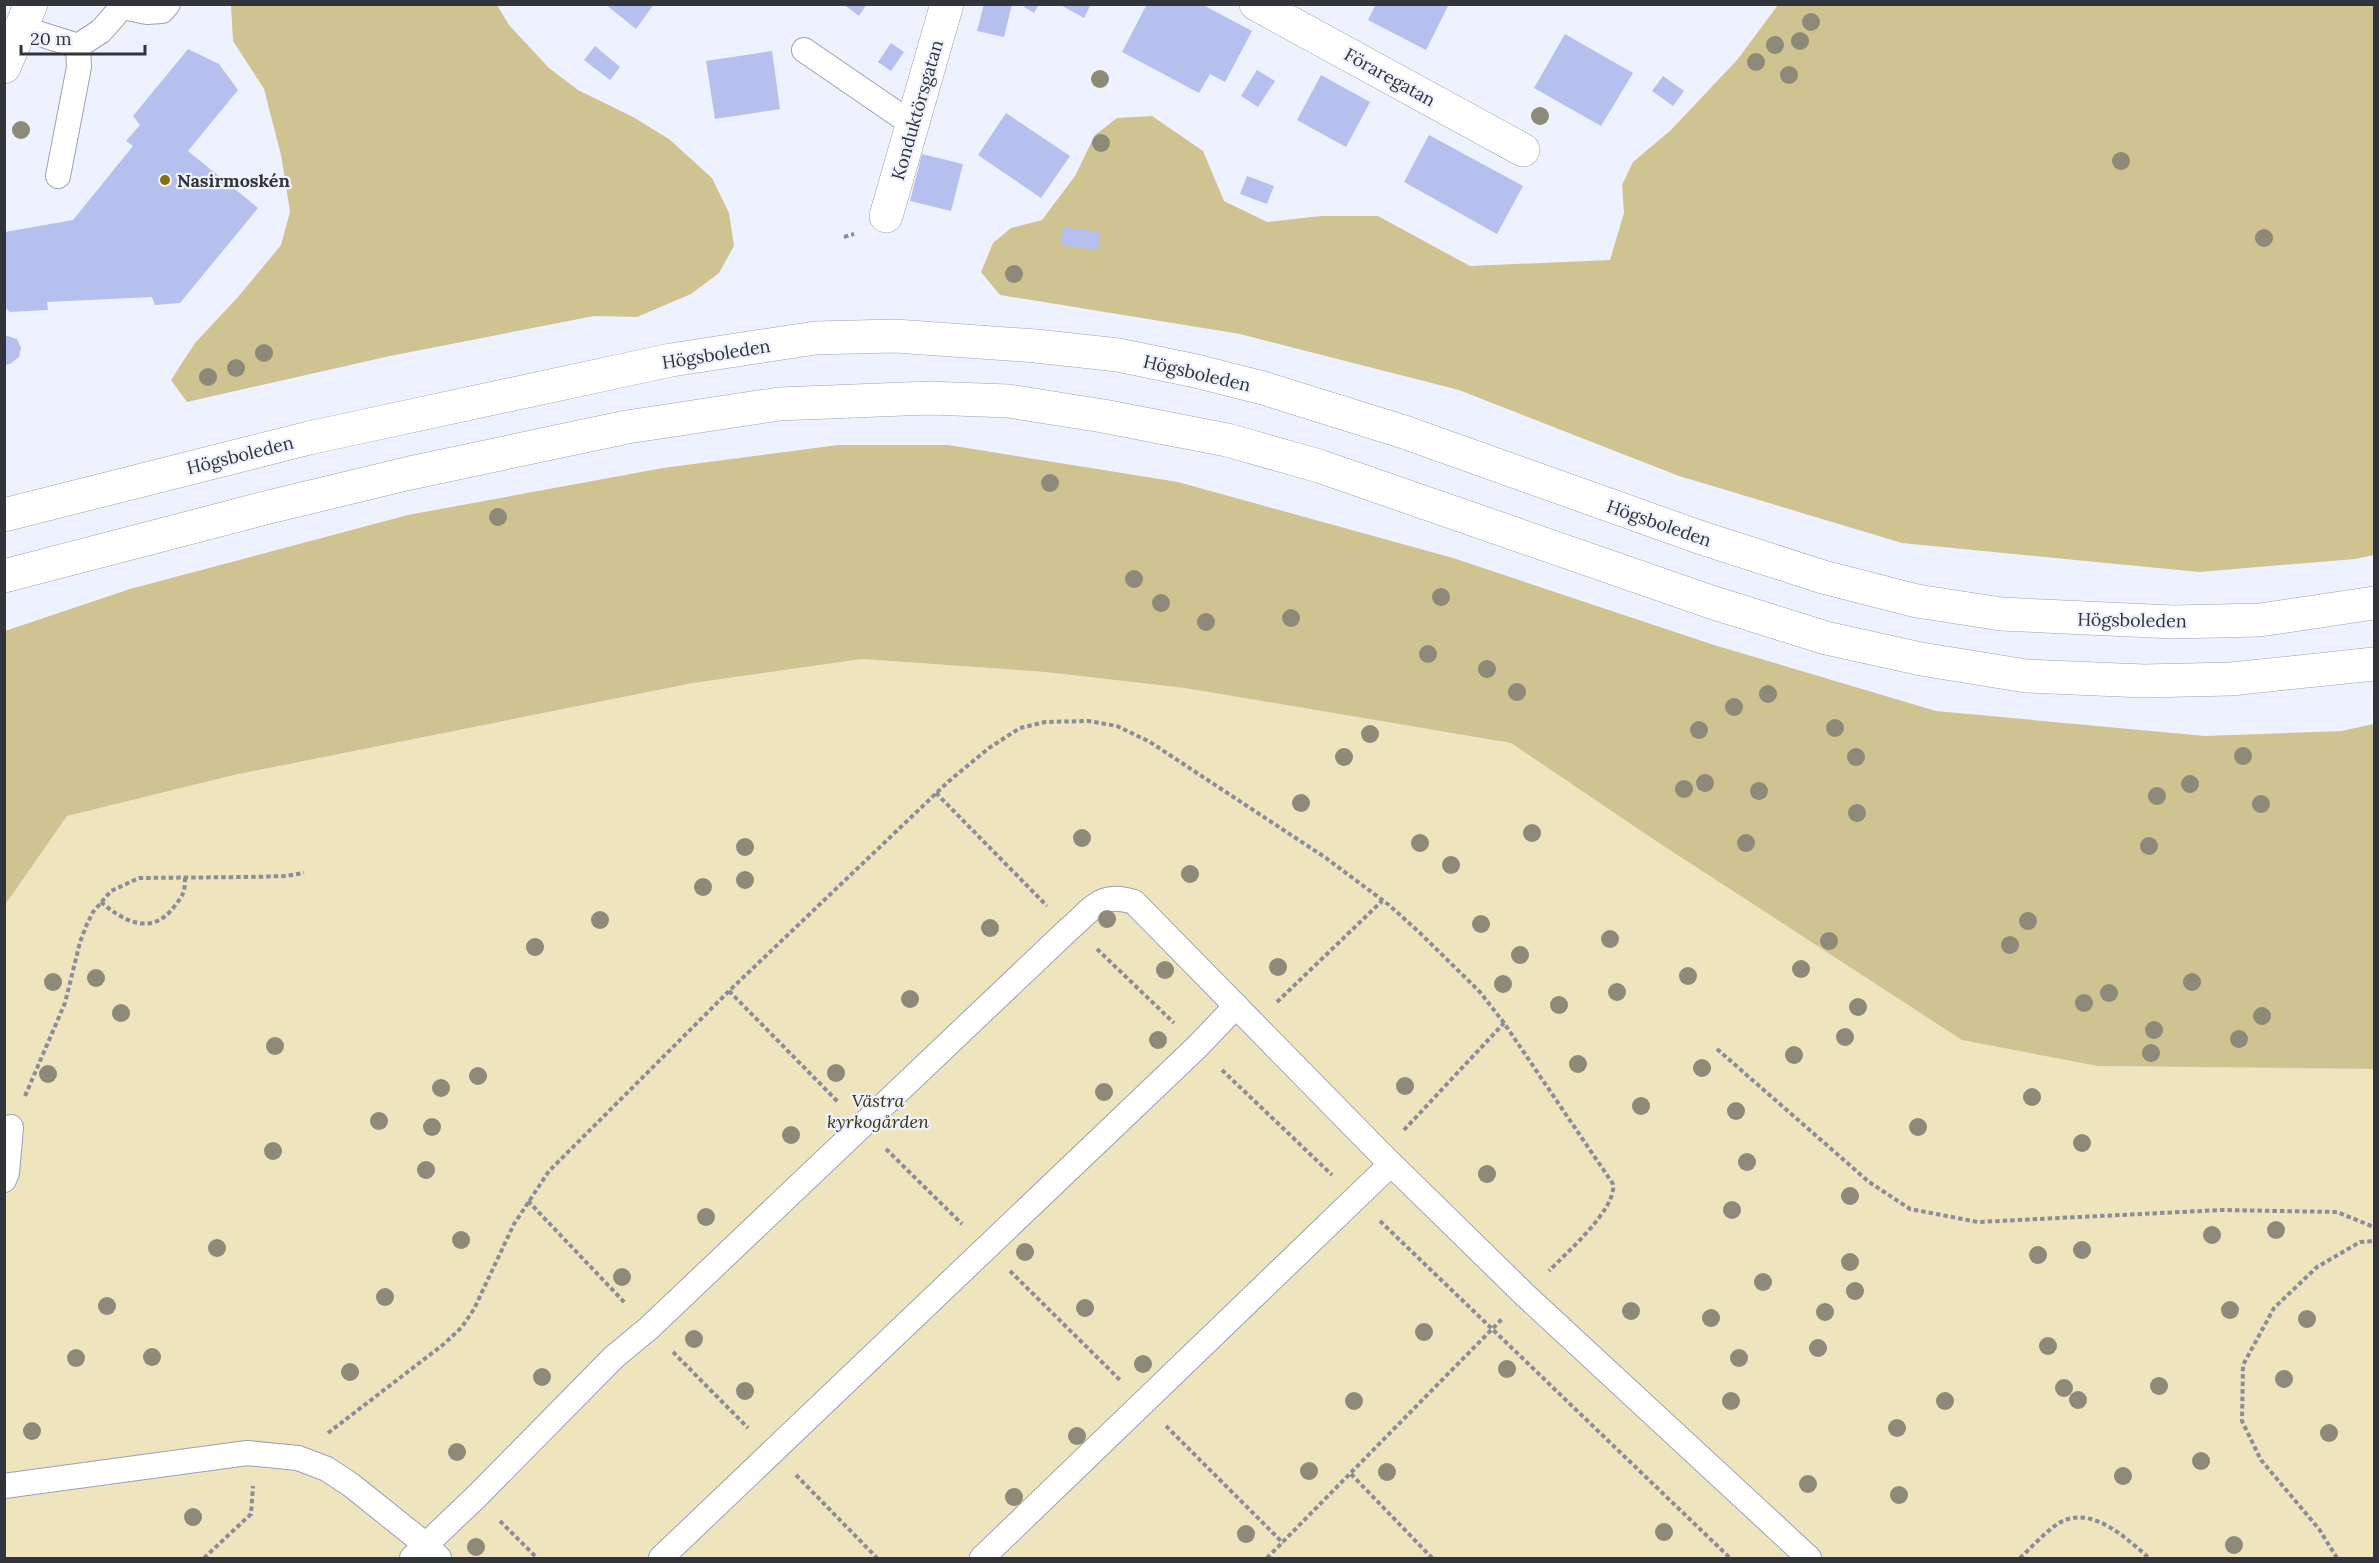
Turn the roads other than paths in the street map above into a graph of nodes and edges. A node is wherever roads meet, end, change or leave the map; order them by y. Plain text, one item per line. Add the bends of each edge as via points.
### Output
1 (168, 4) edge
2 (947, 4) edge
3 (1256, 4) edge
4 (122, 6) edge
5 (26, 16) edge
6 (78, 46) junction
7 (804, 50) dead end
8 (4, 67) edge
9 (912, 124) junction
10 (1523, 150) dead end
11 (58, 176) dead end
12 (886, 216) dead end
13 (4, 515) edge
14 (4, 576) edge
15 (2374, 603) edge
16 (2374, 664) edge
17 (1236, 1006) junction
18 (11, 1127) road end
19 (1387, 1159) junction
20 (4, 1180) edge
21 (4, 1486) edge
22 (426, 1554) edge
23 (661, 1558) edge
24 (982, 1558) edge
25 (1809, 1558) edge

1 - 4 lane via 162,11 147,12
2 - 9 main road, Konduktörsgatan
3 - 10 main road, Föraregatan
4 - 6 lane via 101,30
5 - 6 lane
5 - 8 main road
6 - 11 lane via 79,67
7 - 9 lane
9 - 12 main road, Konduktörsgatan
13 - 15 main road, Högsboleden via 309,438 671,360 815,338 896,336 1118,355 1263,388 1404,432 1823,578 1917,601 2001,614 2173,622 2260,620
14 - 16 main road via 367,483 627,427 779,404 928,398 1008,401 1227,440 1319,466 1746,613 1826,638 1921,659 2026,675 2144,681 2231,679
17 - 19 lane
17 - 22 lane via 1134,902 1118,897 1100,901 614,1357 477,1496
17 - 23 lane
18 - 20 lane
19 - 24 lane via 1356,1198
19 - 25 lane via 1526,1296
21 - 22 lane via 251,1453 298,1458 327,1469 351,1485

